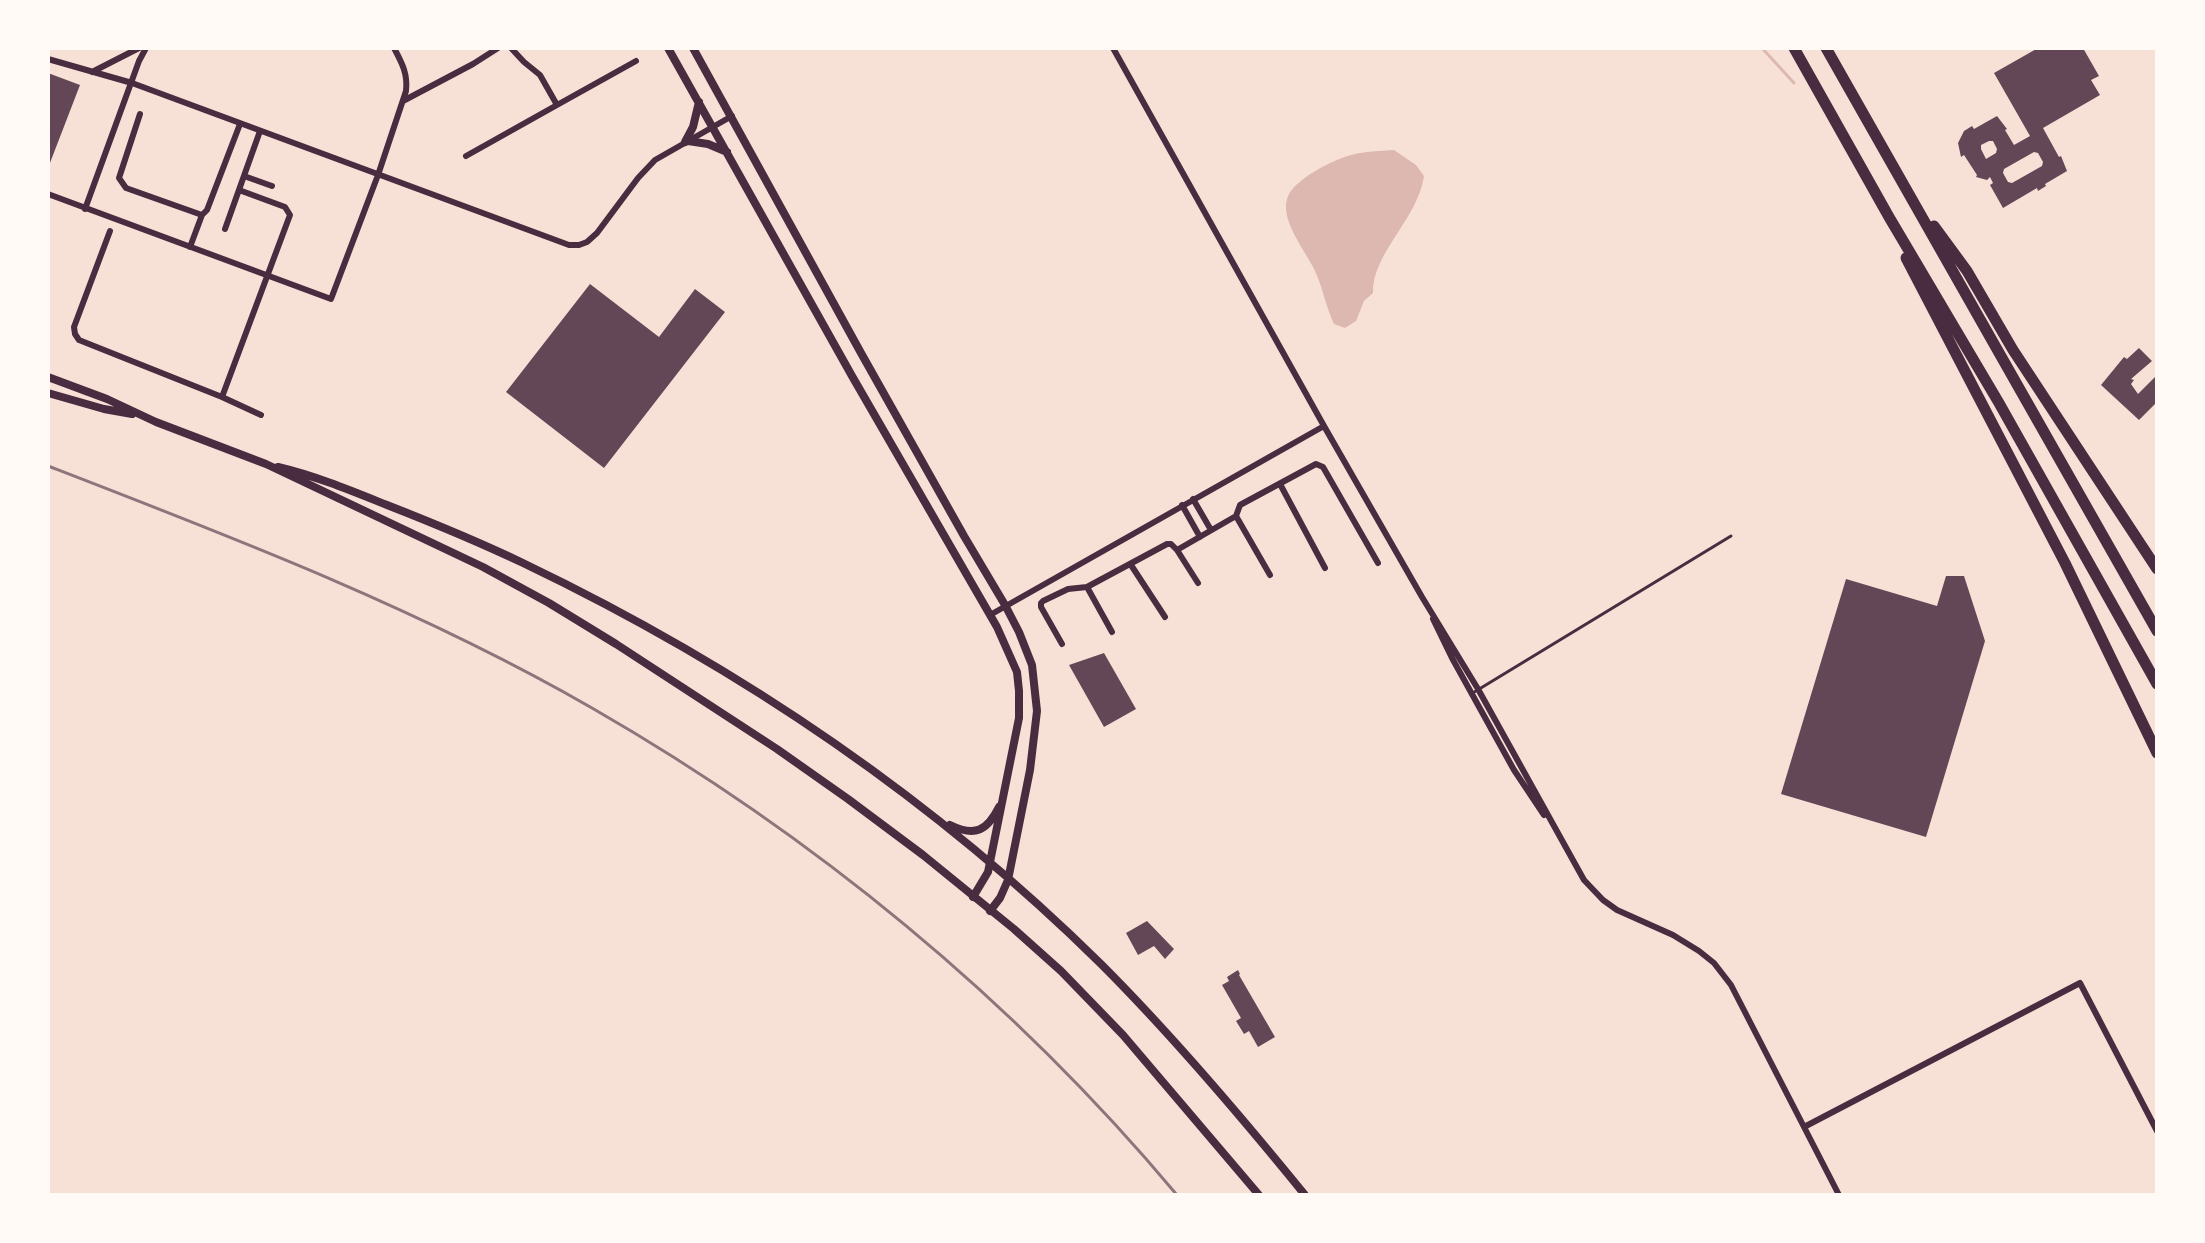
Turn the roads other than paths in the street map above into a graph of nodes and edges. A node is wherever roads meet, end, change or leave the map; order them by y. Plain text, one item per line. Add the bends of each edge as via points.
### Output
1 (139, 48) edge
2 (146, 48) edge
3 (394, 48) edge
4 (498, 48) edge
5 (511, 48) edge
6 (668, 48) edge
7 (693, 48) edge
8 (1113, 48) edge
9 (1794, 48) edge
10 (1826, 48) edge
11 (48, 59) edge
12 (636, 61) dead end
13 (92, 72) junction
14 (132, 83) junction
15 (403, 101) junction
16 (699, 102) junction
17 (557, 105) junction
18 (140, 114) dead end
19 (732, 116) junction
20 (240, 124) junction
21 (712, 126) junction
22 (260, 131) junction
23 (687, 142) junction
24 (728, 153) junction
25 (466, 156) dead end
26 (378, 175) junction
27 (244, 176) junction
28 (272, 186) dead end
29 (239, 190) junction
30 (1907, 191) junction
31 (48, 194) edge
32 (85, 209) junction
33 (202, 215) junction
34 (1889, 217) junction
35 (225, 229) dead end
36 (110, 231) dead end
37 (190, 247) junction
38 (267, 275) junction
39 (48, 377) edge
40 (48, 393) edge
41 (222, 397) junction
42 (140, 415) junction
43 (261, 415) dead end
44 (1324, 426) junction
45 (266, 464) junction
46 (1280, 484) junction
47 (1193, 499) junction
48 (1182, 505) junction
49 (1236, 516) junction
50 (1211, 530) junction
51 (1731, 536) dead end
52 (1200, 537) junction
53 (1177, 550) junction
54 (1378, 563) dead end
55 (1131, 565) junction
56 (1325, 568) dead end
57 (2157, 569) edge
58 (1270, 575) dead end
59 (1198, 583) dead end
60 (1087, 587) junction
61 (1422, 597) junction
62 (1005, 605) junction
63 (990, 615) junction
64 (1165, 617) dead end
65 (2157, 631) edge
66 (1112, 632) dead end
67 (1062, 644) dead end
68 (2157, 684) edge
69 (1478, 689) junction
70 (1471, 694) junction
71 (2157, 753) edge
72 (1006, 791) junction
73 (922, 807) junction
74 (1555, 830) junction
75 (990, 864) junction
76 (1008, 880) junction
77 (973, 897) junction
78 (990, 911) junction
79 (1804, 1127) junction
80 (2157, 1131) edge
81 (1259, 1195) edge
82 (1305, 1195) edge
83 (1839, 1195) edge

1 - 13 street
2 - 14 street
3 - 15 street via 407,76
4 - 15 street
5 - 17 street via 540,75
6 - 16 main road
7 - 19 main road
8 - 44 street
9 - 34 highway
10 - 30 highway
11 - 13 street
12 - 17 street
13 - 14 street
14 - 20 street
14 - 32 street
15 - 26 street
16 - 21 main road
16 - 23 main road
17 - 25 street
18 - 33 street via 119,178 122,184
19 - 21 street
19 - 62 main road
20 - 22 street
20 - 33 street
21 - 23 street
21 - 24 main road
22 - 26 street
22 - 27 street
23 - 24 main road
23 - 26 street via 655,160 597,233 579,245 560,243
24 - 63 main road
26 - 38 street via 331,299
27 - 28 street
27 - 29 street
29 - 35 street
29 - 38 street via 285,207 290,215
30 - 57 highway via 1967,271
30 - 65 highway
31 - 32 street
32 - 37 street
33 - 37 street
34 - 68 highway
34 - 71 highway via 1916,281 2006,447
36 - 41 street via 74,327 79,340
37 - 38 street
38 - 41 street
39 - 42 main road
40 - 42 main road
41 - 43 street
42 - 45 main road
44 - 47 street
44 - 61 street
45 - 73 main road via 443,527 574,588 764,695
45 - 77 main road via 483,567 616,644 837,791
46 - 49 street via 1240,505
46 - 54 street via 1320,465
46 - 56 street
47 - 48 street
47 - 50 street
48 - 52 street
48 - 62 street
49 - 50 street
49 - 58 street
50 - 52 street
51 - 69 lane
52 - 53 street
53 - 55 street via 1167,544
53 - 59 street
55 - 60 street
55 - 64 street
60 - 66 street
60 - 67 street via 1068,589 1041,603
61 - 69 street
61 - 70 street
62 - 63 street
62 - 76 main road via 1032,665 1037,711
63 - 72 main road via 1013,661 1019,691
69 - 70 lane
69 - 74 street
70 - 74 street
72 - 73 main road via 992,820 977,831 956,828
72 - 75 main road
73 - 75 main road
74 - 79 street via 1584,880 1603,900 1686,941 1714,963 1731,985
75 - 76 main road
75 - 77 main road
76 - 78 main road
76 - 82 main road via 1152,1016
77 - 78 main road
78 - 81 main road via 1098,1008
79 - 80 street via 2080,983
79 - 83 street

